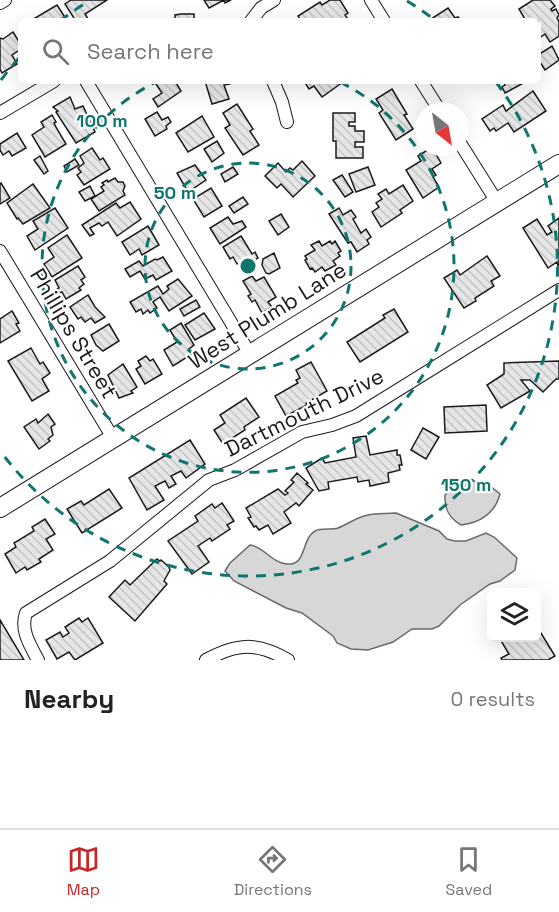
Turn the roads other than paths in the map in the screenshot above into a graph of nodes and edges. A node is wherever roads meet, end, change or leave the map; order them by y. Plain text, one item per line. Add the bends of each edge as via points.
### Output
1 (5, 0) edge
2 (274, 0) edge
3 (371, 0) edge
4 (0, 3) edge
5 (253, 18) edge
6 (382, 18) edge
7 (49, 84) edge
8 (88, 84) edge
9 (274, 84) edge
10 (423, 84) edge
11 (434, 102) edge
12 (0, 113) edge
13 (287, 122) dead end
14 (468, 156) edge
15 (559, 164) edge
16 (497, 202) junction
17 (0, 250) edge
18 (559, 290) edge
19 (250, 354) junction
20 (113, 438) junction
21 (0, 508) edge
22 (38, 660) edge
23 (206, 660) edge
24 (288, 660) edge

1 - 4 street
2 - 5 street
3 - 6 street
7 - 12 street
8 - 19 street
9 - 13 street
10 - 11 street
14 - 16 street
15 - 16 main road, West Plumb Lane
16 - 19 main road, West Plumb Lane
17 - 20 street, Phillips Street
18 - 22 street, Dartmouth Drive via 356,416 302,432 235,470 209,480 110,561 26,613 27,639
19 - 20 main road, West Plumb Lane
20 - 21 main road, West Plumb Lane
23 - 24 street via 246,646 265,648

